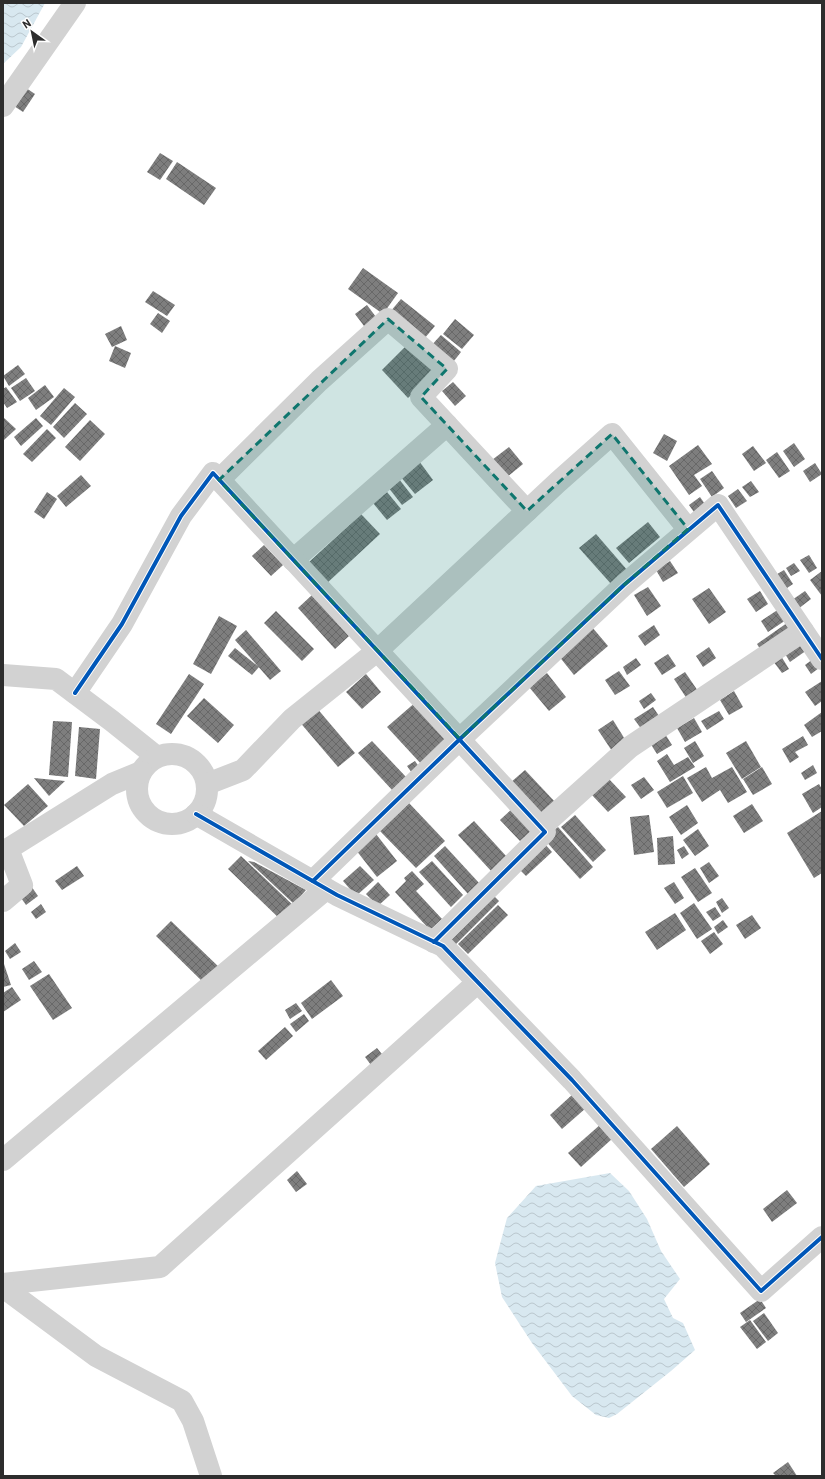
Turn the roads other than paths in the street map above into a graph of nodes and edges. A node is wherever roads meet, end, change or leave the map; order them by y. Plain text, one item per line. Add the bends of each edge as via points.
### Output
1 (75, 3) edge
2 (3, 106) edge
3 (447, 425) junction
4 (220, 480) junction
5 (527, 511) junction
6 (688, 529) junction
7 (293, 560) junction
8 (803, 631) junction
9 (377, 651) junction
10 (822, 659) edge
11 (3, 675) edge
12 (75, 693) junction
13 (460, 739) junction
14 (157, 757) junction
15 (141, 772) junction
16 (207, 784) junction
17 (196, 814) junction
18 (541, 827) junction
19 (319, 885) junction
20 (3, 901) edge
21 (434, 942) junction
22 (478, 982) junction
23 (3, 1160) edge
24 (822, 1237) edge
25 (3, 1284) edge
26 (3, 1287) edge
27 (211, 1476) edge

1 - 2 street
3 - 4 street via 421,397 447,369 388,319 319,381
3 - 5 street
3 - 7 street
4 - 7 street
4 - 12 street via 213,473 181,516 122,624
5 - 6 street via 612,434
5 - 9 street
6 - 8 street via 718,505
6 - 13 street via 624,585
7 - 9 street
8 - 10 street
8 - 18 street via 630,747
9 - 13 street
9 - 16 street via 292,719 243,770
11 - 12 street via 56,678
12 - 14 street
13 - 18 street
13 - 19 street
14 - 15 street
14 - 16 street via 178,754 189,758 198,764
15 - 17 street via 137,782 137,794 146,813 155,820 165,824 176,824
15 - 20 street via 112,784 8,849 22,885
16 - 17 street via 203,806
17 - 19 street
18 - 21 street via 545,832
19 - 21 street
19 - 23 street
21 - 22 street via 443,946
22 - 24 street via 572,1080 761,1291
22 - 25 street via 160,1267
26 - 27 street via 96,1356 182,1401 193,1421

